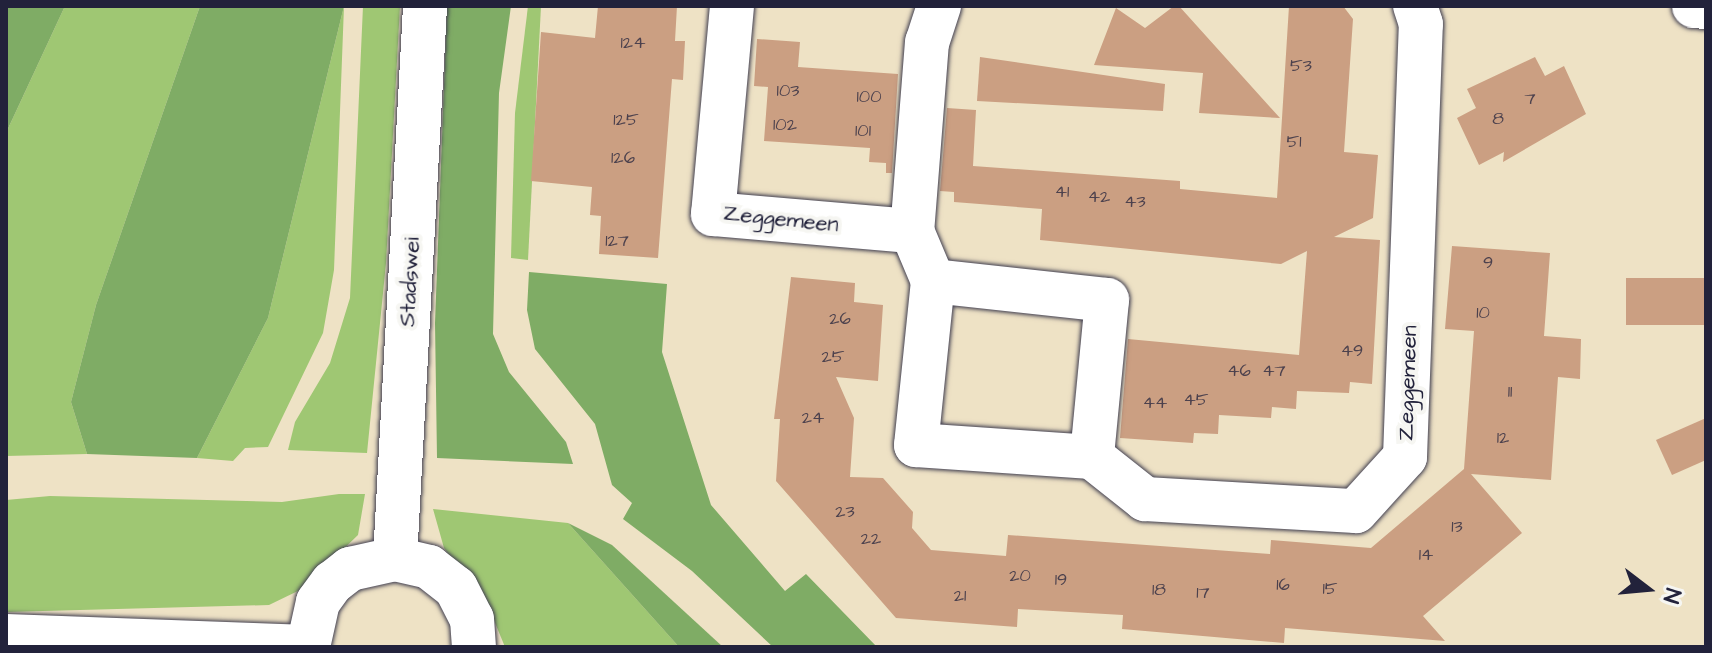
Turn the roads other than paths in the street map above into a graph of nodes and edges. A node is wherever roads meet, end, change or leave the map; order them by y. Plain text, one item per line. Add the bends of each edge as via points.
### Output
1 (425, 6) edge
2 (732, 6) edge
3 (939, 6) edge
4 (1415, 6) edge
5 (1694, 6) edge
6 (1706, 7) edge
7 (912, 231) junction
8 (933, 281) junction
9 (1092, 457) junction
10 (395, 559) junction
11 (6, 636) edge
12 (308, 647) edge
13 (474, 647) edge

1 - 10 street, Stadswei
2 - 7 street, Zeggemeen via 713,214
3 - 7 street via 927,42
4 - 9 street, Zeggemeen via 1421,24 1405,457 1356,511 1145,499
5 - 6 street
7 - 8 street
8 - 9 street via 1107,300
8 - 9 street via 916,445
10 - 12 street via 361,565 332,583 318,602
10 - 13 street via 429,567 456,588 472,619
11 - 12 street

